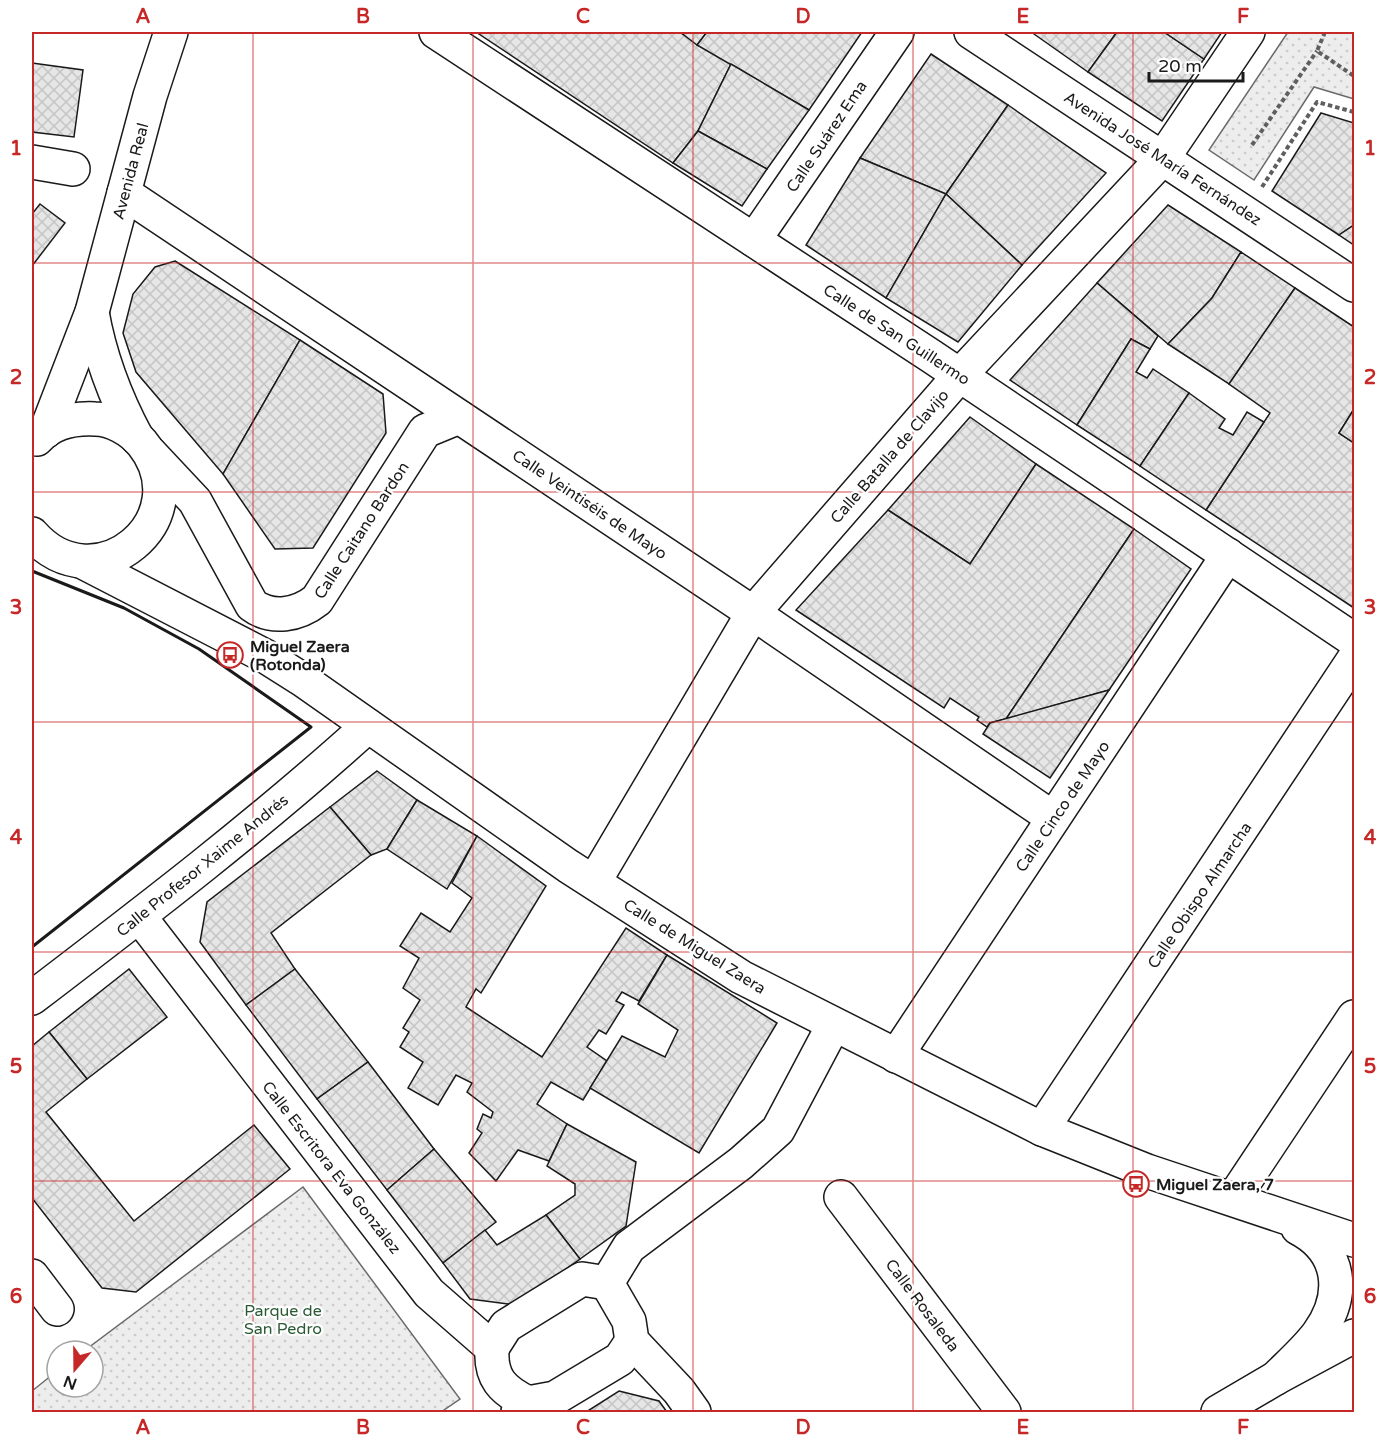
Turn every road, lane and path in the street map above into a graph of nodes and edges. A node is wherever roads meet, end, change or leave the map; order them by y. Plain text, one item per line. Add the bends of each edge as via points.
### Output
1 (171, 32) edge
2 (436, 32) edge
3 (897, 32) edge
4 (971, 32) edge
5 (1248, 32) edge
6 (1325, 32) edge
7 (1317, 51) junction
8 (1354, 76) edge
9 (1354, 112) edge
10 (1252, 145) dead end
11 (1163, 158) junction
12 (32, 162) edge
13 (73, 169) dead end
14 (124, 193) junction
15 (1258, 193) dead end
16 (754, 240) junction
17 (1354, 285) edge
18 (92, 312) junction
19 (960, 375) junction
20 (459, 417) junction
21 (37, 438) edge
22 (143, 445) junction
23 (34, 539) edge
24 (1228, 555) junction
25 (83, 562) junction
26 (753, 613) junction
27 (1354, 640) edge
28 (1354, 659) edge
29 (368, 726) junction
30 (1053, 818) junction
31 (594, 882) junction
32 (139, 916) junction
33 (32, 998) edge
34 (1354, 1017) edge
35 (833, 1026) junction
36 (896, 1056) junction
37 (1042, 1129) junction
38 (842, 1197) dead end
39 (1233, 1199) junction
40 (1274, 1215) junction
41 (1354, 1240) edge
42 (32, 1276) edge
43 (608, 1283) junction
44 (57, 1309) dead end
45 (1350, 1336) edge
46 (632, 1341) junction
47 (492, 1348) junction
48 (1276, 1378) junction
49 (523, 1408) edge
50 (694, 1413) edge
51 (1004, 1413) edge
52 (1218, 1413) edge

1 - 14 street, Avenida Real
2 - 16 street, Calle de San Guillermo
3 - 16 street, Calle Suárez Ema
4 - 11 street, Avenida José María Fernández
5 - 11 street, Calle Batalla de Clavijo
6 - 7 path
7 - 8 path
7 - 10 path
9 - 15 path via 1317,102
11 - 17 street, Avenida José María Fernández
11 - 19 street, Calle Batalla de Clavijo
12 - 13 street
14 - 18 street, Avenida Real
14 - 20 street, Calle Veintiséis de Mayo
16 - 19 street, Calle de San Guillermo
18 - 21 street, Avenida Real
18 - 22 street, Avenida Real via 97,344 114,393
19 - 24 street, Calle de San Guillermo
19 - 26 street, Calle Batalla de Clavijo
20 - 22 street, Calle Caitano Bardon via 425,431 317,600 307,608 286,614 264,614 252,605 195,501
20 - 26 street, Calle Veintiséis de Mayo
21 - 22 street via 78,418 99,419 120,425
22 - 25 street via 158,474 154,518 142,537 126,551 105,560
23 - 25 street, Calle de Miguel Zaera via 60,556
24 - 27 street, Calle de San Guillermo
24 - 30 street, Calle Cinco de Mayo
25 - 29 street, Calle de Miguel Zaera via 265,657
26 - 30 street, Calle Veintiséis de Mayo
26 - 31 street, Calle Batalla de Clavijo
28 - 37 street, Calle Obispo Almarcha
29 - 31 street, Calle de Miguel Zaera
29 - 32 street, Calle Profesor Xaime Andrés
30 - 36 street, Calle Cinco de Mayo
31 - 35 street, Calle de Miguel Zaera via 741,977
32 - 33 street, Calle Profesor Xaime Andrés
32 - 47 street, Calle Escritora Eva González via 429,1293
34 - 39 street
35 - 36 street, Calle de Miguel Zaera
35 - 43 street via 778,1130 741,1163 629,1246
36 - 37 street, Calle de Miguel Zaera
37 - 39 street, Calle de Miguel Zaera via 1147,1171
38 - 51 street, Calle Rosaleda
39 - 40 street, Calle de Miguel Zaera
40 - 41 street, Calle de Miguel Zaera
40 - 48 street via 1313,1235 1329,1254 1337,1275 1335,1298 1319,1332
42 - 44 street
43 - 46 street via 629,1321
43 - 47 street via 582,1279 506,1326
45 - 48 street
46 - 49 street via 620,1359 555,1398
46 - 50 street
47 - 49 street via 491,1367
48 - 52 street

